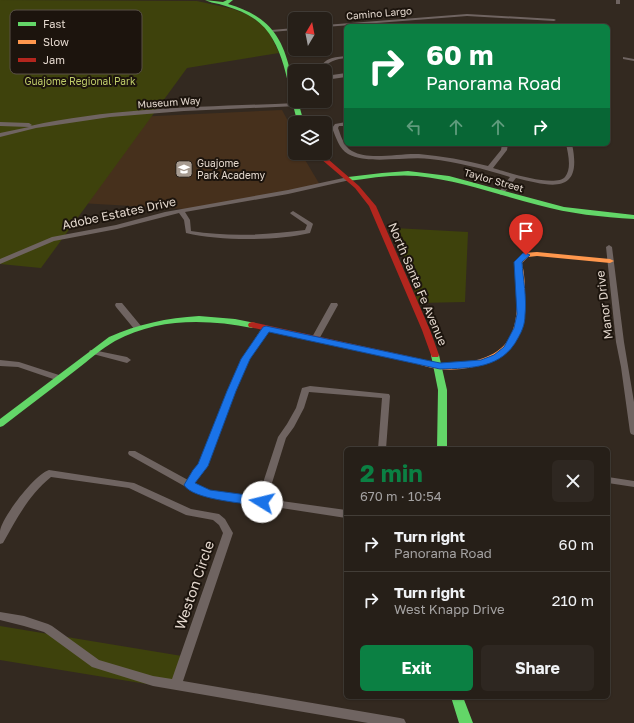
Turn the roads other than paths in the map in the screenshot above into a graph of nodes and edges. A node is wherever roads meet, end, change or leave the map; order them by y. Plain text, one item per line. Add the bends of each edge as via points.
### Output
1 (207, 0) edge
2 (227, 2) edge
3 (554, 20) dead end
4 (351, 24) edge
5 (332, 25) edge
6 (344, 25) edge
7 (288, 29) edge
8 (271, 30) junction
9 (344, 57) edge
10 (625, 58) dead end
11 (634, 60) edge
12 (324, 64) edge
13 (288, 69) edge
14 (344, 75) edge
15 (332, 77) edge
16 (288, 104) edge
17 (0, 124) edge
18 (344, 124) edge
19 (44, 125) junction
20 (0, 135) edge
21 (505, 146) edge
22 (569, 146) edge
23 (326, 160) edge
24 (489, 169) junction
25 (514, 176) junction
26 (348, 179) junction
27 (501, 193) junction
28 (181, 211) junction
29 (293, 214) dead end
30 (634, 217) edge
31 (609, 246) dead end
32 (610, 261) junction
33 (0, 262) edge
34 (119, 304) dead end
35 (334, 305) dead end
36 (138, 328) junction
37 (266, 328) junction
38 (316, 339) junction
39 (93, 352) junction
40 (127, 360) dead end
41 (0, 363) edge
42 (440, 366) junction
43 (59, 378) junction
44 (0, 424) edge
45 (634, 432) edge
46 (382, 447) edge
47 (442, 447) edge
48 (132, 453) dead end
49 (610, 480) edge
50 (634, 484) edge
51 (189, 485) junction
52 (262, 502) junction
53 (344, 514) edge
54 (0, 540) edge
55 (0, 616) edge
56 (176, 684) junction
57 (458, 699) edge
58 (400, 723) edge
59 (466, 723) edge

1 - 2 main road
2 - 8 main road
3 - 4 street, Camino Largo via 467,15
5 - 6 street, Camino Largo
7 - 8 street
8 - 13 main road
9 - 12 street via 332,59
10 - 11 street
14 - 15 street
16 - 19 street, Museum Way via 179,109
17 - 19 street, Museum Way
18 - 24 street via 335,128 345,149 352,154 417,156
19 - 20 street, Museum Way
21 - 24 street
22 - 25 street via 572,161 569,175 564,181 552,183
23 - 26 main road, North Santa Fe Avenue
24 - 25 street
25 - 27 street
26 - 27 main road, Taylor Street via 374,175 418,174 448,178
26 - 28 street, Adobe Estates Drive
26 - 42 main road, North Santa Fe Avenue via 372,206
27 - 30 main road, Taylor Street via 557,208
28 - 29 street via 187,220 188,232 237,238 308,232 310,224
28 - 33 street, Adobe Estates Drive via 117,227 52,239
31 - 32 street, Manor Drive
32 - 42 main road via 526,255 518,262 521,314 519,328 508,348 497,357 483,362
32 - 45 street, Manor Drive
34 - 36 street
35 - 38 street
36 - 37 main road via 203,318 229,320
36 - 39 main road
37 - 38 main road
37 - 51 street via 246,359 203,466
38 - 42 main road
39 - 40 street
39 - 43 main road
41 - 43 street via 19,365
42 - 47 main road, North Santa Fe Avenue via 443,396
43 - 44 main road
46 - 52 street via 386,396 305,390 300,408 282,437
48 - 51 street
49 - 50 street
51 - 52 street via 210,494
52 - 53 street
54 - 56 street, Weston Circle via 14,512 36,482 49,473 131,485 189,512 216,517 222,522 228,534
55 - 56 street via 48,629 96,664 153,681
56 - 58 street
57 - 59 main road

